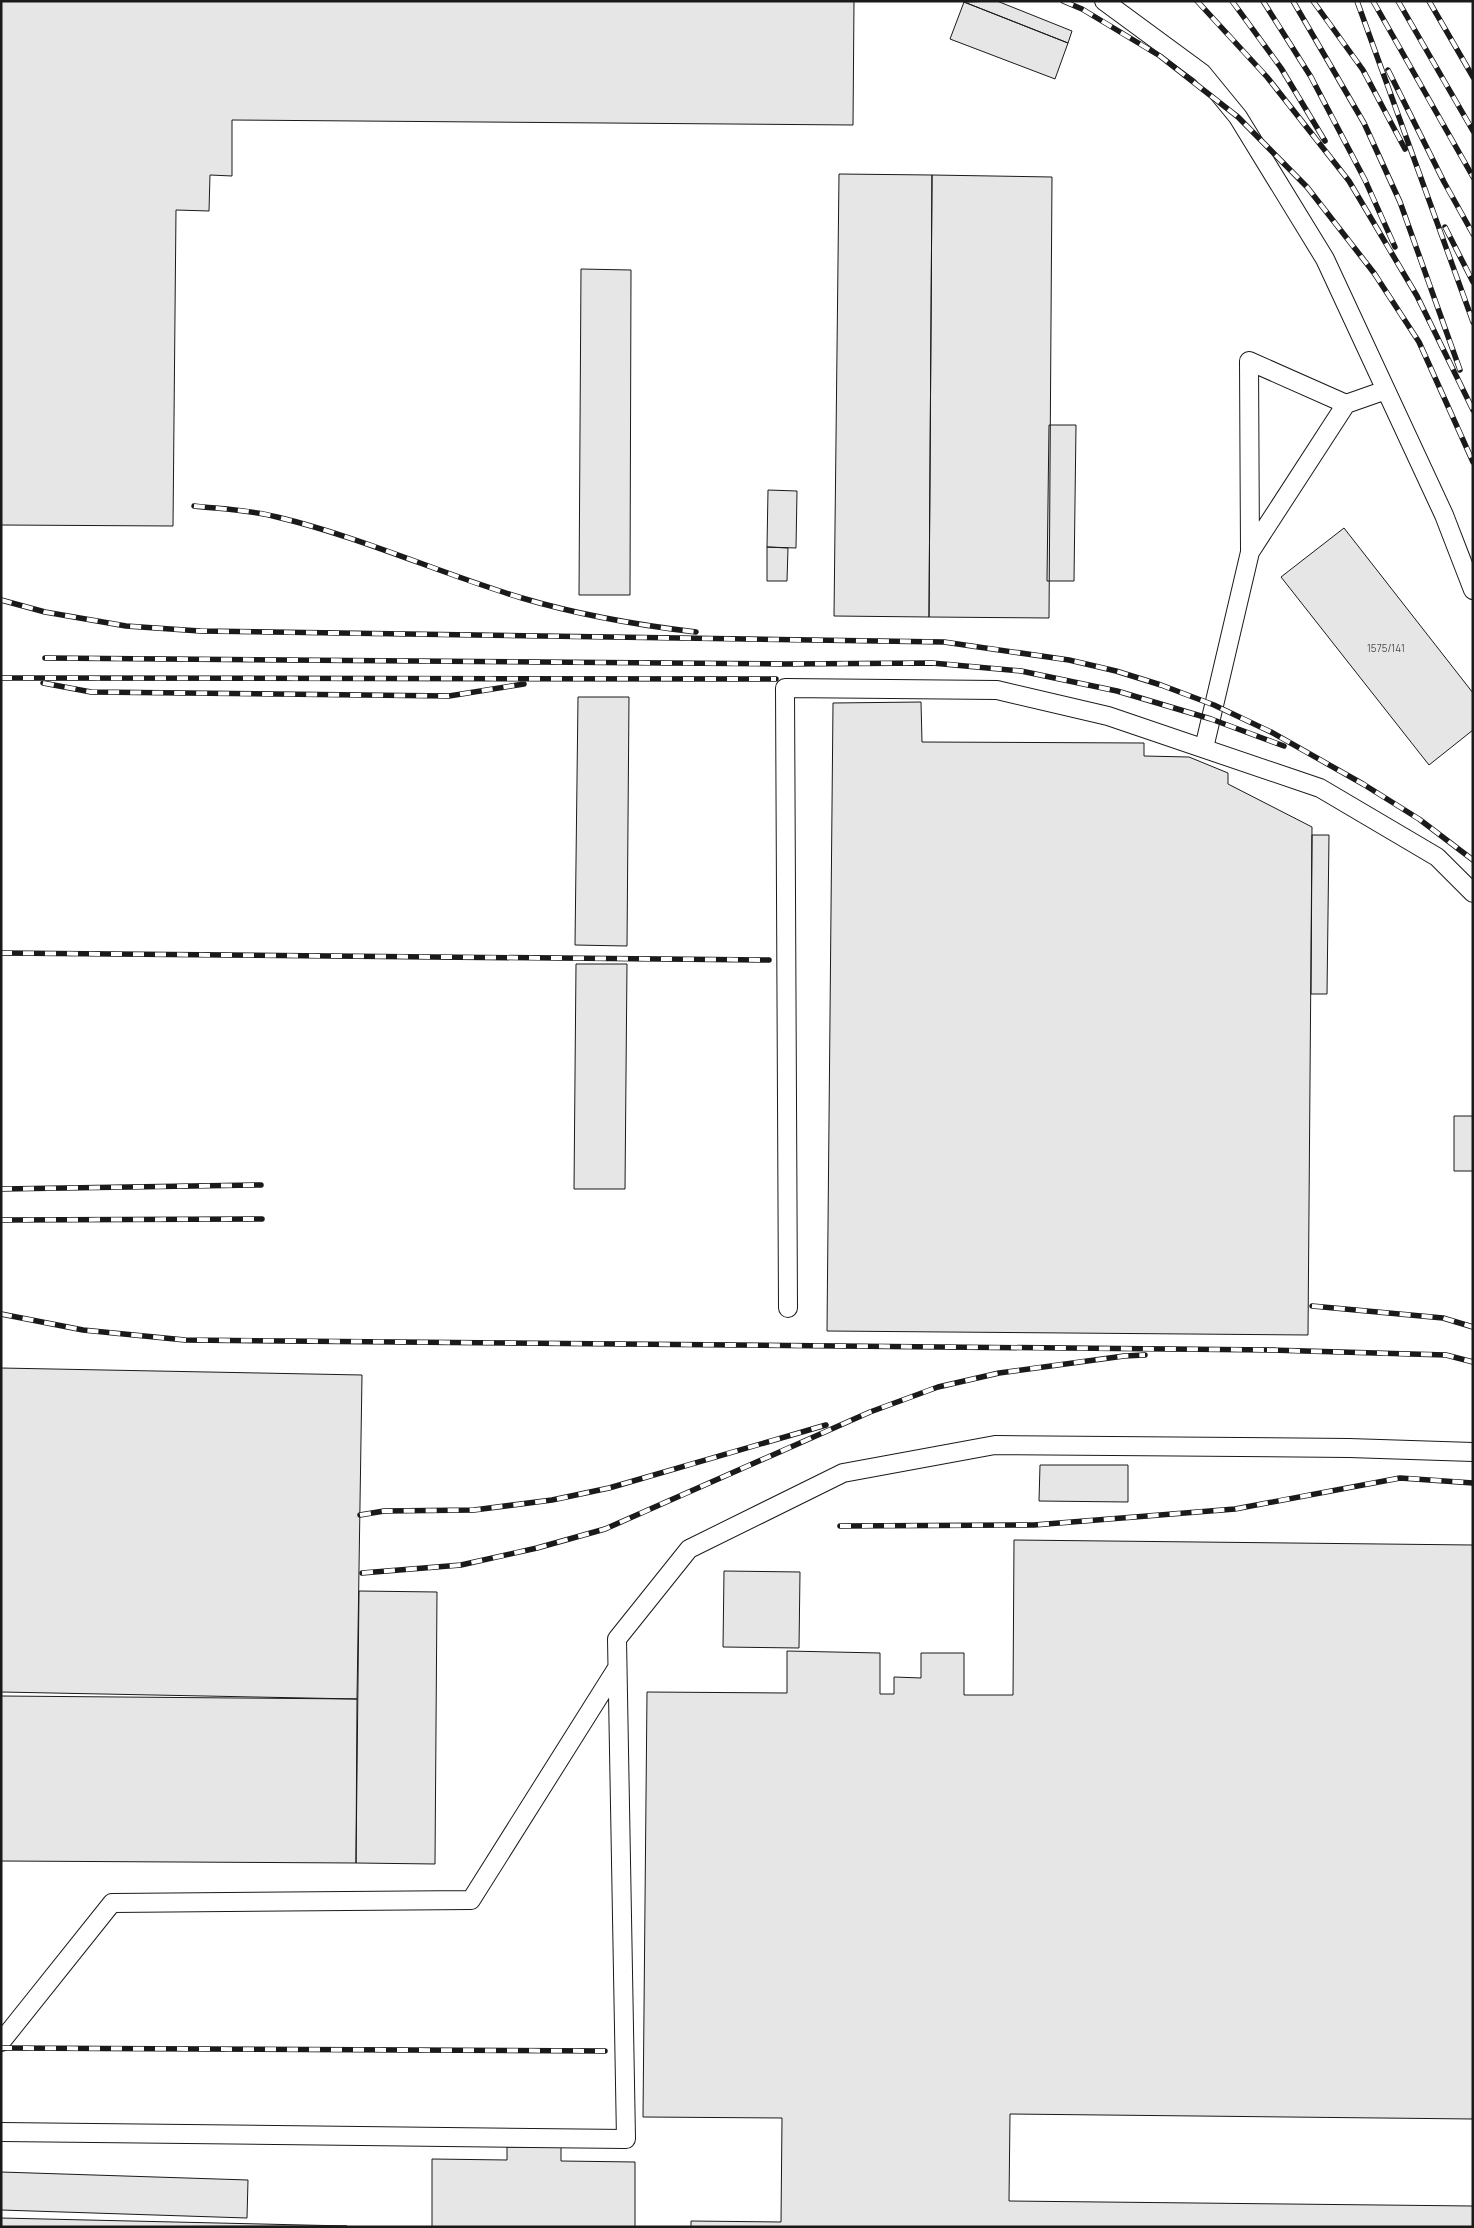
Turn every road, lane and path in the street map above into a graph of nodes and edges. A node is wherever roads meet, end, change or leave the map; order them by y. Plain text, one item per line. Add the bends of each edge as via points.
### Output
1 (1104, 1) edge
2 (1386, 390) junction
3 (1346, 404) junction
4 (1250, 552) junction
5 (1473, 590) edge
6 (1204, 748) junction
7 (1473, 892) edge
8 (788, 1308) dead end
9 (1473, 1452) edge
10 (617, 1668) junction
11 (1, 2042) edge
12 (1, 2132) edge

1 - 2 lane via 1202,73 1238,117 1325,259
2 - 3 lane
2 - 5 lane via 1444,515
3 - 4 lane
3 - 4 lane via 1249,361
4 - 6 lane
6 - 7 lane via 1320,788 1437,856
6 - 8 lane via 1108,716 998,690 785,688
9 - 10 lane via 995,1445 843,1473 689,1549 617,1639
10 - 11 lane via 471,1900 112,1903
10 - 12 lane via 626,2139

